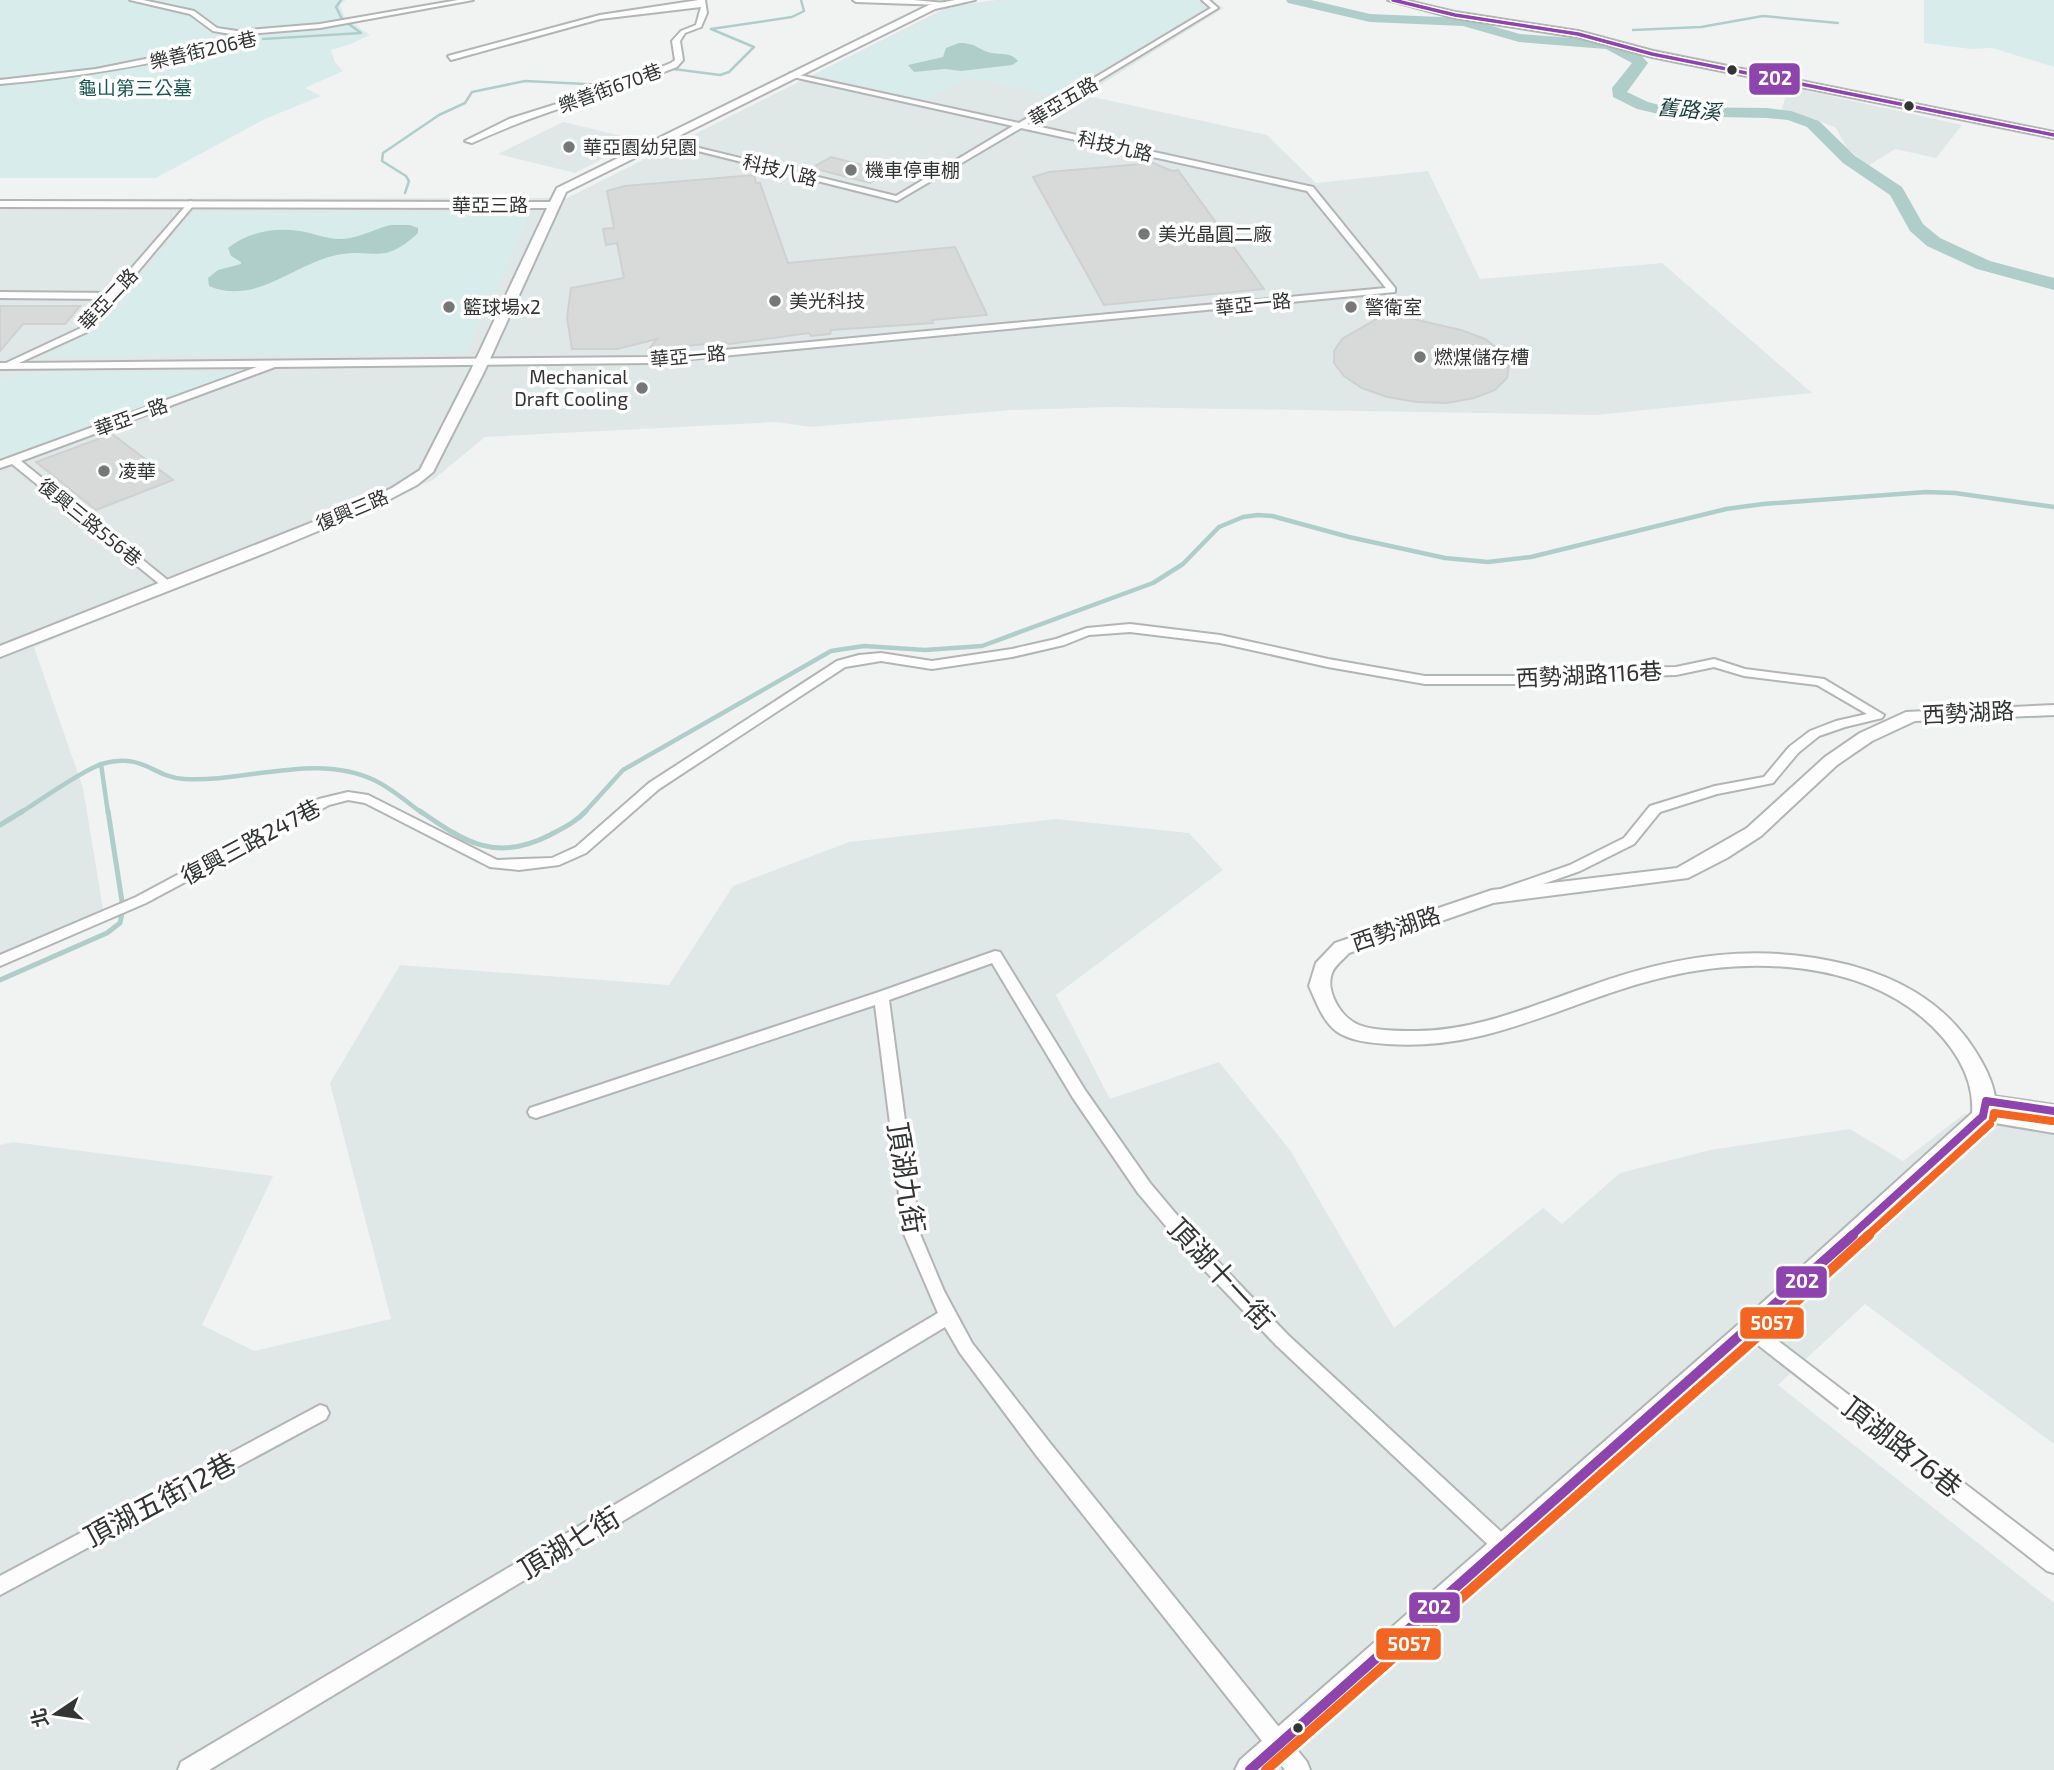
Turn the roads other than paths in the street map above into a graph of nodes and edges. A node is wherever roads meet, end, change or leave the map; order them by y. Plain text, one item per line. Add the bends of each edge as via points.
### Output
1 (133, 0) edge
2 (470, 0) edge
3 (856, 0) edge
4 (970, 0) edge
5 (1205, 0) edge
6 (1393, 0) edge
7 (1407, 0) edge
8 (703, 2) edge
9 (942, 3) junction
10 (280, 31) junction
11 (451, 58) dead end
12 (793, 75) junction
13 (0, 82) edge
14 (1956, 114) junction
15 (1022, 125) junction
16 (2054, 133) edge
17 (469, 141) dead end
18 (662, 141) junction
19 (897, 199) joint
20 (0, 204) edge
21 (190, 204) junction
22 (553, 205) junction
23 (1392, 290) joint
24 (0, 295) edge
25 (114, 296) junction
26 (481, 362) junction
27 (274, 364) junction
28 (1, 367) edge
29 (14, 460) junction
30 (0, 465) edge
31 (166, 584) junction
32 (0, 652) edge
33 (859, 659) joint
34 (2054, 710) edge
35 (1492, 897) junction
36 (0, 961) edge
37 (881, 997) junction
38 (1985, 1108) junction
39 (2054, 1111) edge
40 (536, 1112) dead end
41 (2054, 1127) edge
42 (948, 1316) junction
43 (1750, 1329) junction
44 (320, 1413) dead end
45 (1503, 1546) junction
46 (2054, 1564) edge
47 (0, 1586) edge
48 (1278, 1745) junction
49 (189, 1770) edge
50 (1250, 1770) edge
51 (1299, 1770) edge

1 - 10 street via 192,12 215,30
2 - 10 street
3 - 9 street
4 - 9 street, 華亞三路
5 - 15 street, 華亞五路 via 1215,8
6 - 14 street
7 - 14 street via 1581,31
8 - 11 street via 600,17
8 - 17 street, 樂善街670巷 via 699,26 683,32 676,41 679,60 674,65 512,121
9 - 12 street, 華亞三路
10 - 13 street, 樂善街206巷 via 118,69
12 - 15 street, 科技九路
12 - 18 street, 華亞三路
14 - 16 street
15 - 19 street, 華亞五路
15 - 23 street, 科技九路 via 1310,189
18 - 19 street, 科技八路
18 - 22 street, 華亞三路 via 564,188
20 - 21 street, 華亞三路
21 - 22 street, 華亞三路
21 - 25 street, 華亞二路
22 - 26 street, 復興三路
23 - 26 street, 華亞一路 via 649,360
24 - 25 street
25 - 28 street, 華亞二路 via 83,330
26 - 27 street, 華亞一路
26 - 31 street, 復興三路 via 426,471 414,481
27 - 28 street
27 - 29 street, 華亞一路
29 - 30 street, 華亞一路
29 - 31 street, 復興三路556巷
31 - 32 street, 復興三路
33 - 35 street, 西勢湖路116巷 via 881,657 932,665 1012,653 1087,632 1130,628 1220,639 1425,680 1544,680 1587,673 1676,671 1714,663 1744,672 1820,682 1878,715 1821,728 1793,747 1768,780 1655,809 1629,841 1575,868
33 - 36 street, 復興三路247巷 via 841,664 654,786 581,850 554,862 495,863 368,799 348,796 324,802 141,900
34 - 35 street, 西勢湖路 via 1912,716 1866,737 1831,761 1754,832 1681,874
35 - 38 street, 西勢湖路 via 1342,948 1323,968 1319,986 1337,1019 1348,1029 1366,1034 1412,1039 1468,1032 1669,968 1715,962 1807,963 1851,972 1912,997 1968,1054
37 - 40 street
37 - 42 street, 頂湖九街 via 912,1234
37 - 45 street, 頂湖十一街 via 995,956 1094,1115 1144,1188 1197,1251 1282,1340
38 - 39 street
38 - 41 street
38 - 43 street
42 - 48 street, 頂湖九街 via 966,1348 1043,1449
42 - 49 street, 頂湖七街
43 - 45 street
43 - 46 street, 頂湖路76巷
44 - 47 street, 頂湖五街12巷
45 - 48 street
48 - 50 street
48 - 51 street, 頂湖九街

